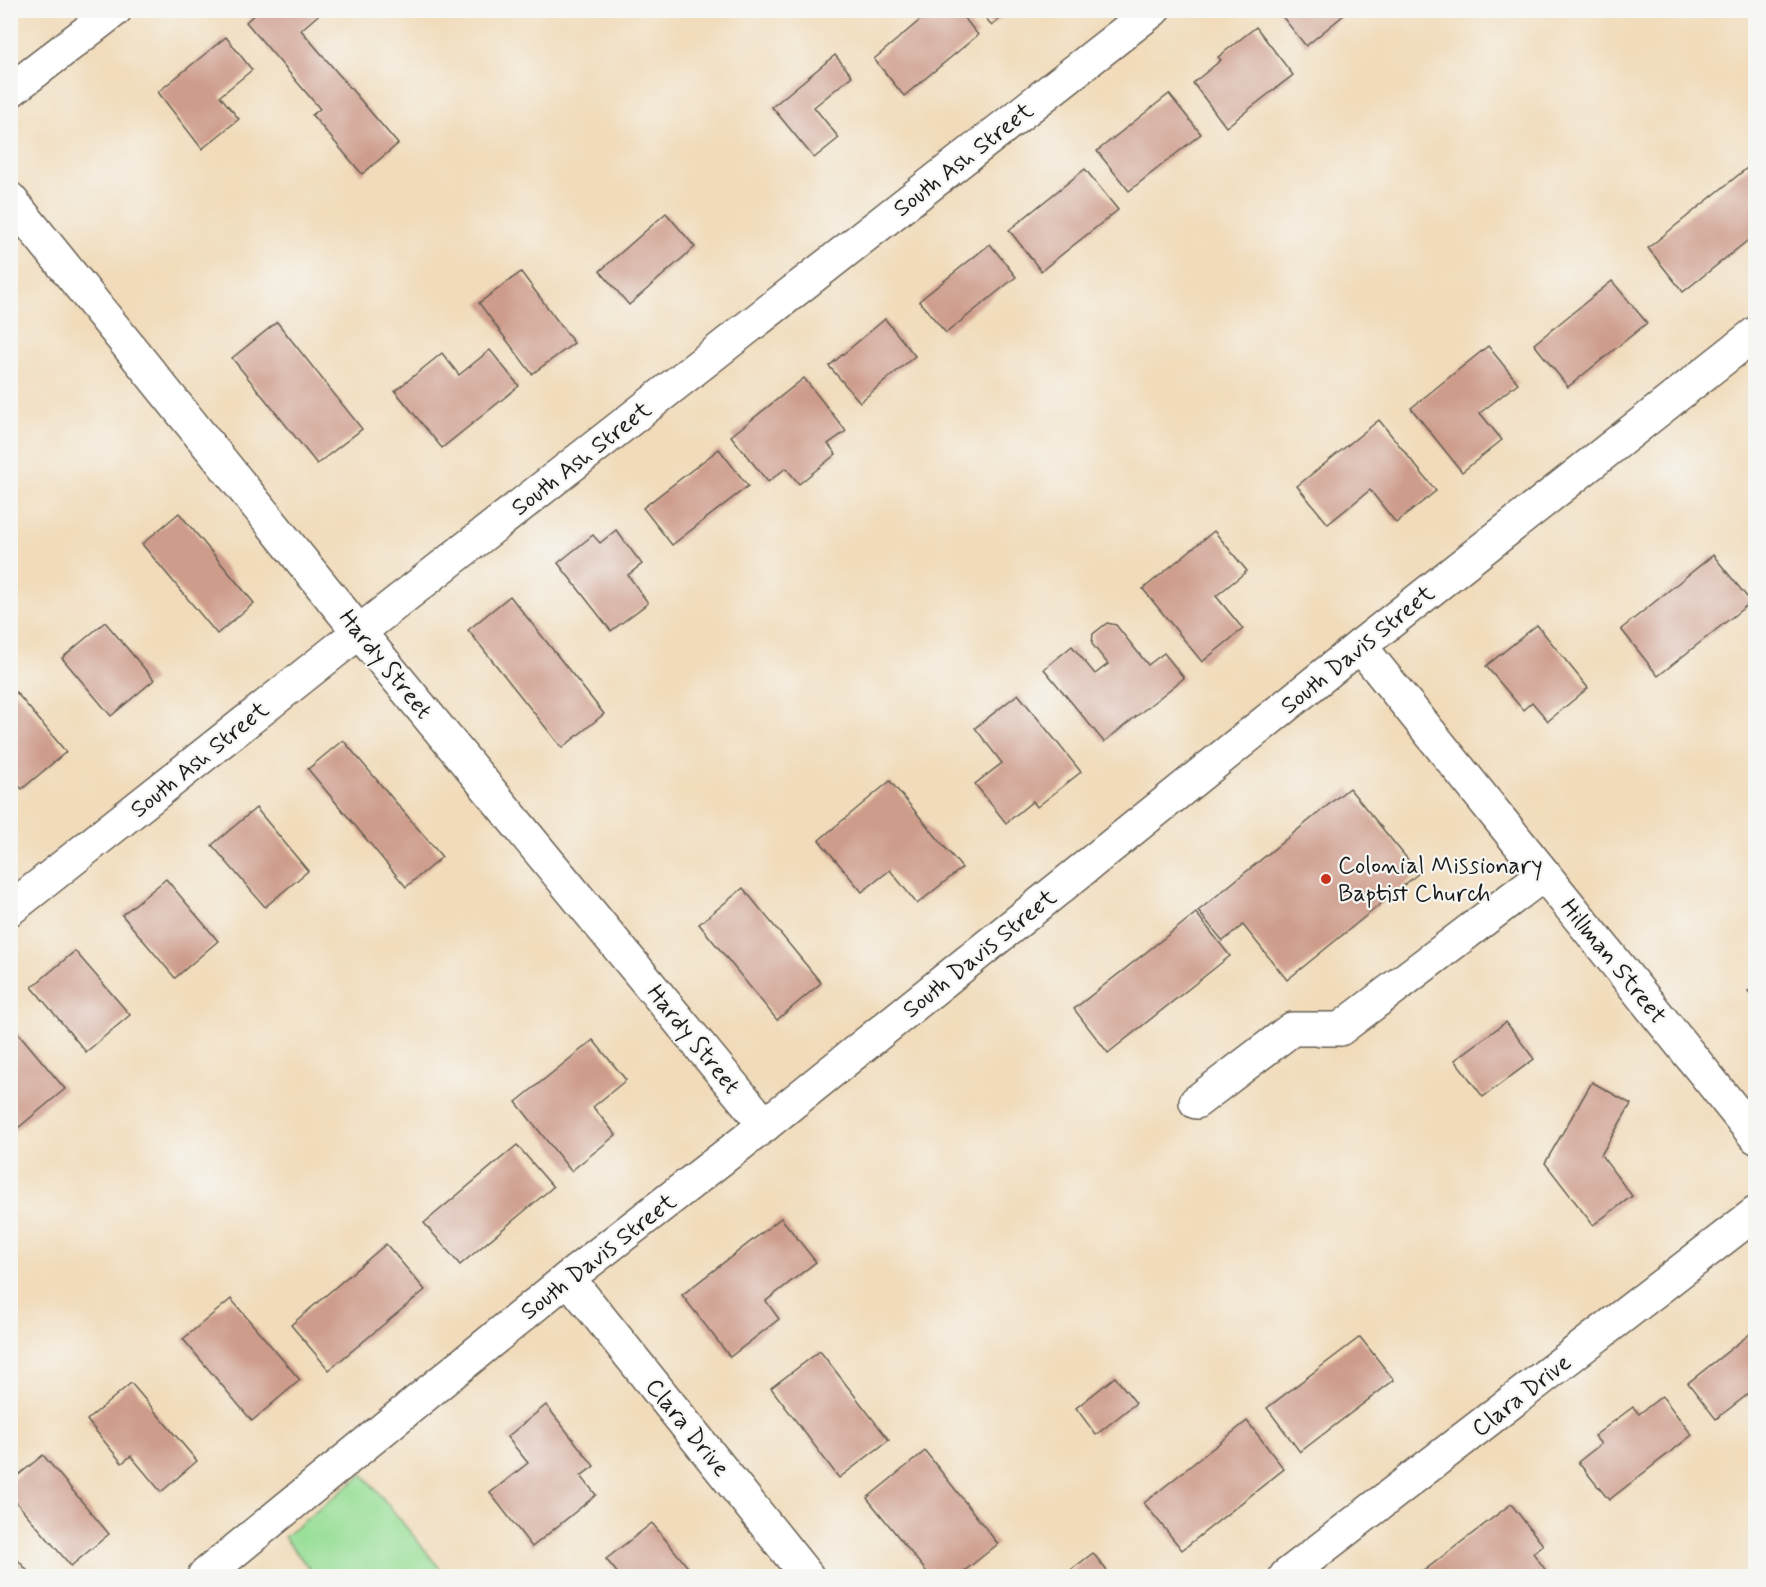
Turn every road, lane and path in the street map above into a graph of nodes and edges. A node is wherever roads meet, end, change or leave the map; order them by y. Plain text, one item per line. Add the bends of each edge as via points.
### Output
1 (115, 10) edge
2 (1153, 10) edge
3 (10, 91) edge
4 (10, 199) edge
5 (1755, 333) edge
6 (359, 632) junction
7 (1360, 646) junction
8 (1544, 874) junction
9 (10, 909) edge
10 (1196, 1102) dead end
11 (765, 1125) junction
12 (1755, 1137) edge
13 (1755, 1213) edge
14 (568, 1278) junction
15 (204, 1576) edge
16 (807, 1576) edge
17 (1287, 1576) edge

1 - 3 street
2 - 6 street, South Ash Street
4 - 6 street, Hardy Street
5 - 7 street, South Davis Street
6 - 9 street, South Ash Street
6 - 11 street, Hardy Street
7 - 8 street, Hillman Street
7 - 11 street, South Davis Street
8 - 10 street via 1340,1029 1292,1029
8 - 12 street, Hillman Street
11 - 14 street, South Davis Street
13 - 17 street, Clara Drive
14 - 15 street, South Davis Street
14 - 16 street, Clara Drive

